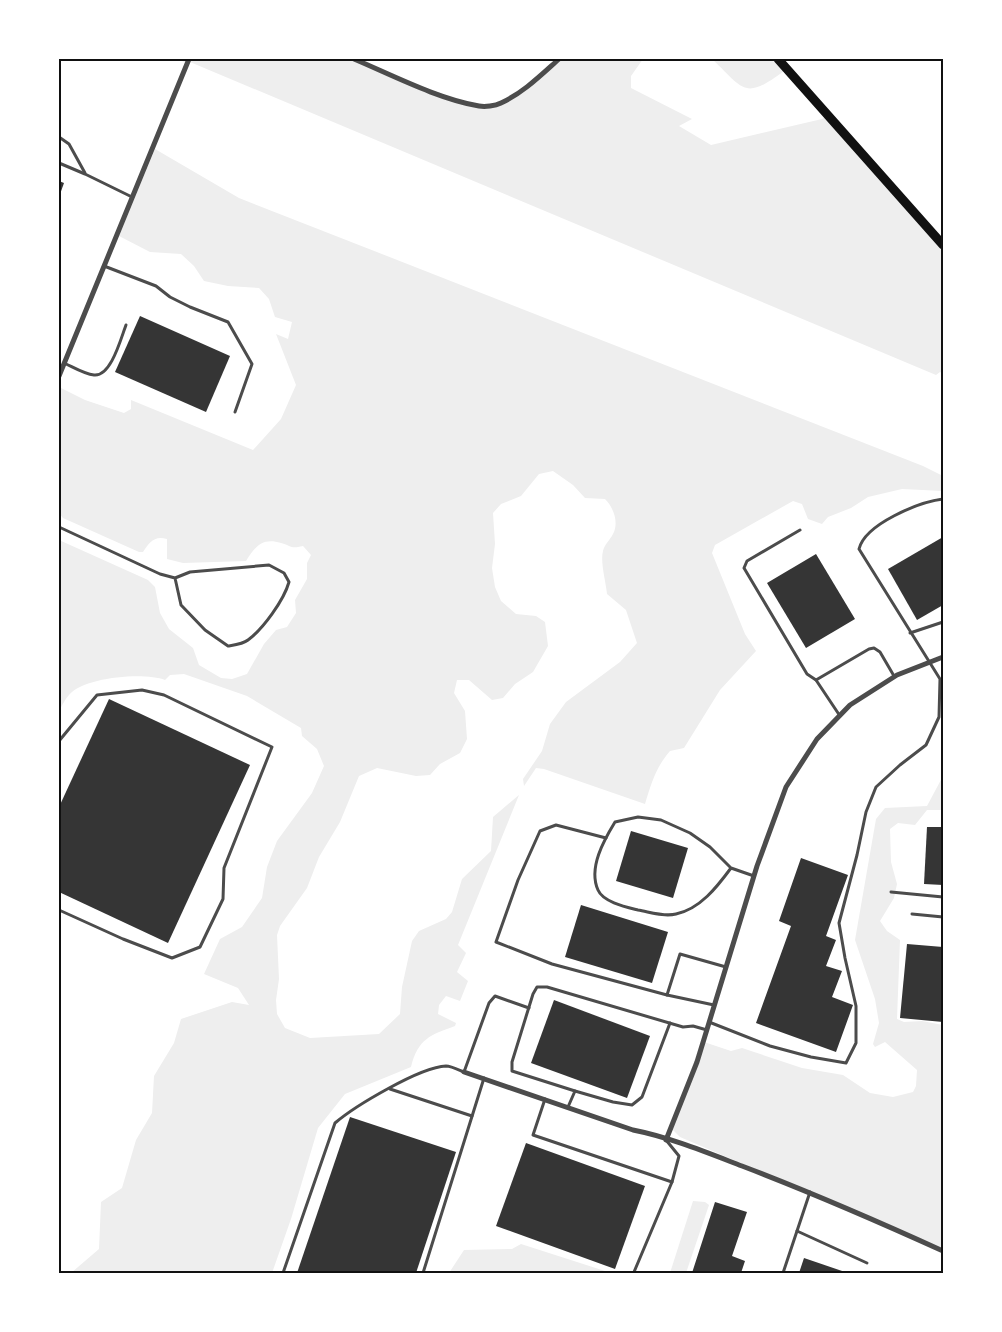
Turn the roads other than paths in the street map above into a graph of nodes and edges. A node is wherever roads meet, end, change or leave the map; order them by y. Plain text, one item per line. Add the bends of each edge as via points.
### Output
1 (189, 59) edge
2 (354, 59) edge
3 (558, 59) edge
4 (778, 59) edge
5 (59, 137) edge
6 (59, 163) edge
7 (85, 174) junction
8 (132, 197) junction
9 (943, 244) edge
10 (104, 266) junction
11 (126, 325) dead end
12 (64, 364) junction
13 (59, 376) edge
14 (235, 412) dead end
15 (943, 499) edge
16 (59, 527) edge
17 (800, 530) dead end
18 (174, 578) junction
19 (943, 622) edge
20 (910, 633) junction
21 (943, 657) edge
22 (929, 661) junction
23 (894, 676) junction
24 (816, 680) junction
25 (840, 716) junction
26 (59, 741) edge
27 (606, 838) junction
28 (731, 868) junction
29 (754, 876) junction
30 (891, 892) dead end
31 (943, 897) edge
32 (59, 910) edge
33 (912, 914) dead end
34 (943, 917) edge
35 (726, 967) junction
36 (666, 995) junction
37 (714, 1006) junction
38 (529, 1008) junction
39 (709, 1022) junction
40 (670, 1023) junction
41 (707, 1030) junction
42 (464, 1072) junction
43 (484, 1078) junction
44 (390, 1088) junction
45 (574, 1091) junction
46 (545, 1099) junction
47 (568, 1107) junction
48 (472, 1116) junction
49 (666, 1140) junction
50 (672, 1182) junction
51 (810, 1192) junction
52 (797, 1231) junction
53 (943, 1251) edge
54 (867, 1263) dead end
55 (634, 1272) edge
56 (283, 1273) edge
57 (424, 1273) edge
58 (783, 1273) edge

1 - 8 street
2 - 3 street via 456,101 481,107 500,104 522,91
4 - 9 main road
5 - 7 lane via 69,144
6 - 7 lane
7 - 8 lane
8 - 10 street
10 - 12 street
10 - 14 lane via 156,286 190,308 228,322 252,364
11 - 12 lane via 109,367 101,374 94,375
12 - 13 street
15 - 20 lane via 899,514 868,533 860,543 859,549
16 - 18 lane
17 - 24 lane via 747,561 744,568 807,674
18 - 18 lane via 190,572 269,565 284,573 289,582 287,590 246,642 228,646 181,605
19 - 20 lane
20 - 22 lane
21 - 22 street
22 - 23 street
22 - 39 lane via 940,679 939,717 926,746 876,787 866,812 839,923 856,1006 856,1043 846,1063 770,1046
23 - 24 lane via 880,652 874,648
23 - 25 street via 850,705
24 - 25 lane
25 - 29 street via 817,739 786,787
26 - 32 lane via 97,695 142,690 164,695 272,747 224,868 223,899 200,947 172,958
27 - 28 lane via 615,822 638,816 661,820 690,833
27 - 28 lane via 594,870 598,891 607,899 630,908 676,914 707,898
27 - 36 lane via 556,825 540,831 496,942 552,964
28 - 29 lane
29 - 35 street
30 - 31 lane
33 - 34 lane
35 - 36 lane via 680,954
35 - 37 street
36 - 37 lane
37 - 39 street
38 - 40 lane via 537,987 547,987
38 - 42 lane via 495,996 489,1002
38 - 45 lane via 512,1071
39 - 41 street
40 - 41 lane
40 - 45 lane via 642,1097 632,1105
41 - 49 street
42 - 43 street
42 - 44 lane via 447,1066
43 - 46 street
43 - 48 lane
44 - 48 lane
44 - 56 lane via 335,1122
45 - 47 lane
46 - 47 street
46 - 50 lane via 533,1135
47 - 49 street
48 - 57 lane
49 - 50 lane via 679,1156
49 - 51 street via 707,1152
50 - 55 lane
51 - 52 lane
51 - 53 street
52 - 54 lane
52 - 58 lane

